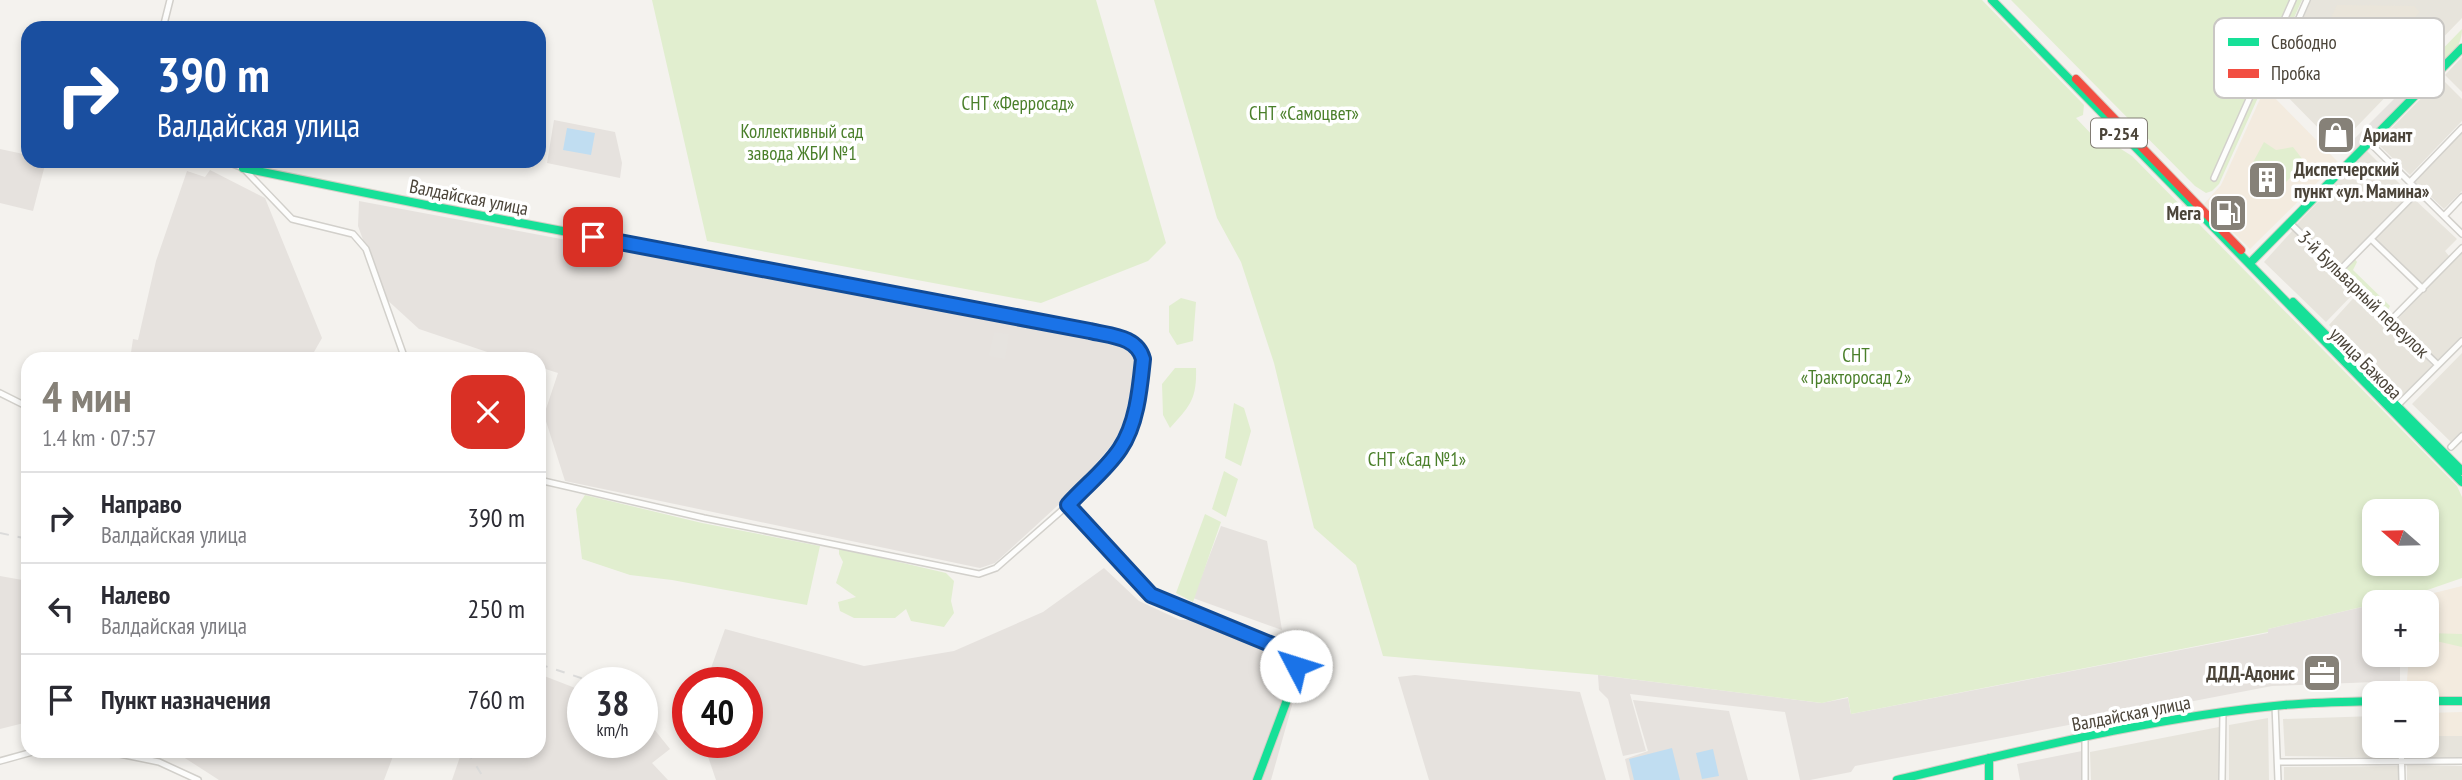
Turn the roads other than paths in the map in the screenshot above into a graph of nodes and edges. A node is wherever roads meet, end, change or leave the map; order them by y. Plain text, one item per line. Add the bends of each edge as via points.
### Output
1 (170, 0) edge
2 (1992, 0) edge
3 (1999, 0) edge
4 (2293, 0) edge
5 (2307, 0) edge
6 (2285, 18) edge
7 (2299, 18) edge
8 (165, 21) edge
9 (2462, 48) edge
10 (2444, 67) edge
11 (2250, 98) edge
12 (2414, 98) edge
13 (2462, 128) edge
14 (2370, 143) junction
15 (243, 168) joint
16 (2214, 178) dead end
17 (2410, 182) junction
18 (2418, 191) junction
19 (2462, 197) edge
20 (2444, 216) junction
21 (2291, 224) junction
22 (2462, 234) edge
23 (2371, 239) junction
24 (2462, 248) edge
25 (2250, 263) junction
26 (2340, 270) junction
27 (2423, 289) junction
28 (2391, 320) junction
29 (2462, 341) edge
30 (403, 352) edge
31 (2438, 365) junction
32 (0, 393) edge
33 (21, 404) edge
34 (2397, 406) junction
35 (2462, 436) edge
36 (2451, 447) dead end
37 (2458, 472) edge
38 (546, 482) edge
39 (2462, 484) edge
40 (1068, 505) junction
41 (2439, 701) edge
42 (2462, 701) edge
43 (2362, 702) edge
44 (2276, 705) junction
45 (2223, 712) junction
46 (2085, 737) junction
47 (21, 755) edge
48 (139, 758) edge
49 (1989, 758) junction
50 (0, 761) edge
51 (2401, 761) junction
52 (2462, 761) edge
53 (2278, 762) junction
54 (198, 780) edge
55 (1257, 780) edge
56 (1897, 780) edge
57 (1989, 780) edge
58 (2085, 780) edge
59 (2222, 780) edge
60 (2278, 780) edge
61 (2402, 780) edge

1 - 8 street
2 - 25 street, Р-254
3 - 25 street, Р-254
4 - 6 street
5 - 7 street
9 - 10 street
11 - 16 street
12 - 14 street
13 - 17 street
14 - 17 street
14 - 21 street
15 - 30 street via 292,219 353,234 366,249
15 - 40 street, Валдайская улица via 1126,339 1136,345 1143,359 1133,418 1120,449
17 - 18 street
18 - 20 street
18 - 23 street
19 - 20 street
20 - 22 street
21 - 25 street
21 - 26 street, 3-й Бульварный переулок
23 - 26 street
23 - 27 street
24 - 27 street
25 - 34 street, улица Бажова
25 - 37 street, улица Бажова
26 - 28 street, 3-й Бульварный переулок
27 - 28 street
28 - 31 street, 3-й Бульварный переулок
29 - 31 street
31 - 34 street
32 - 33 street
34 - 37 street, улица Бажова
35 - 36 street
37 - 39 street
38 - 40 street via 979,574 996,568
40 - 55 street via 1151,595 1290,656 1296,676
41 - 42 street
43 - 44 street, Валдайская улица
44 - 45 street, Валдайская улица
44 - 53 street
45 - 46 street, Валдайская улица
45 - 59 street
46 - 49 street, Валдайская улица
46 - 58 street
47 - 50 street
48 - 54 street
49 - 56 street, Валдайская улица
49 - 57 street
51 - 52 street
51 - 53 street
51 - 61 street
53 - 60 street

